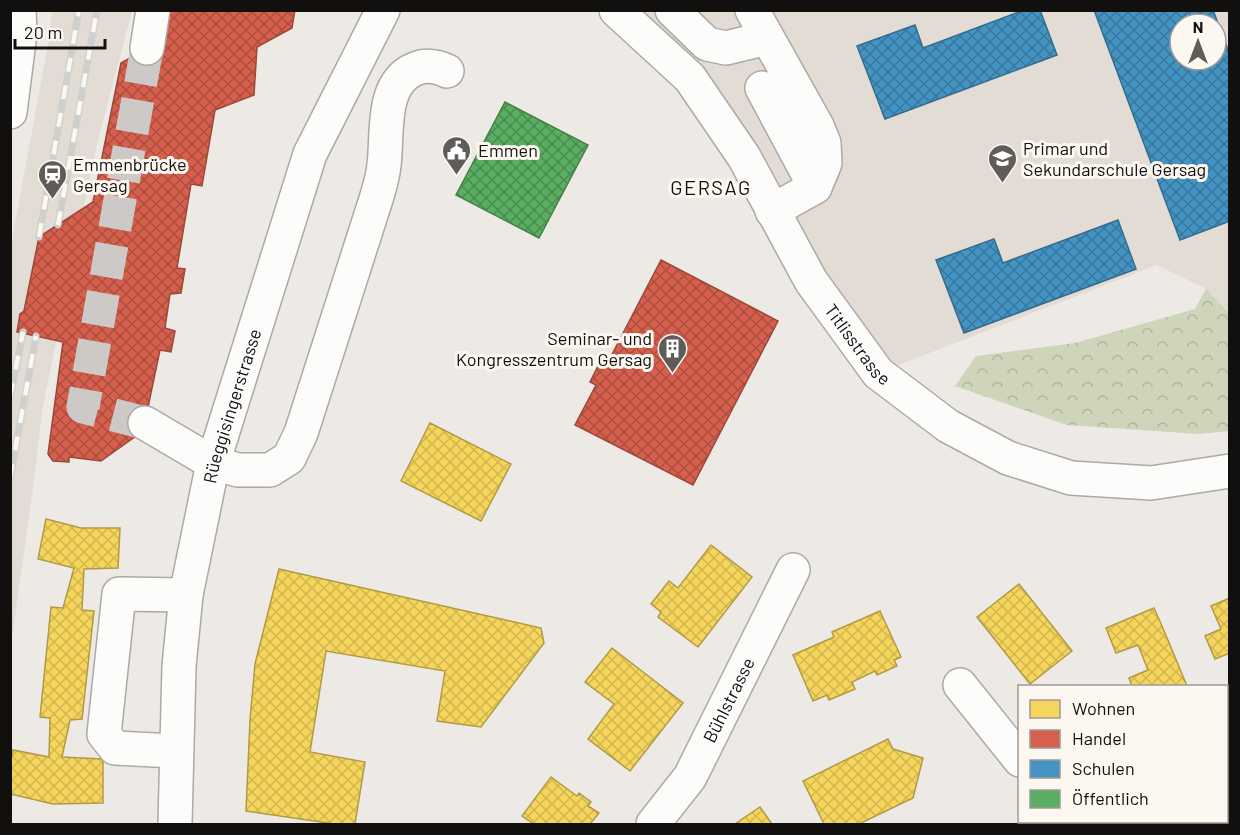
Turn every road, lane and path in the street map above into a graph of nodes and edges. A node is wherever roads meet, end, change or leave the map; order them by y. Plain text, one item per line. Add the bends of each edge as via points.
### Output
1 (19, 10) edge
2 (153, 10) edge
3 (383, 10) edge
4 (616, 10) edge
5 (672, 10) edge
6 (760, 24) edge
7 (147, 48) tunnel mouth
8 (447, 71) dead end
9 (762, 88) dead end
10 (11, 99) edge
11 (815, 187) junction
12 (772, 211) junction
13 (145, 423) tunnel mouth
14 (213, 463) junction
15 (1230, 471) edge
16 (794, 570) dead end
17 (186, 595) junction
18 (960, 685) dead end
19 (176, 751) junction
20 (1018, 758) edge
21 (175, 825) edge
22 (653, 825) edge

1 - 10 street via 20,33
2 - 7 street
3 - 14 street, Rüeggisingerstrasse via 309,153
4 - 12 street, Titlisstrasse via 690,78 744,156
5 - 6 street via 707,44 726,48
6 - 11 street via 824,142 825,163
8 - 14 street via 433,66 413,70 401,78 392,96 385,164 377,196 301,433 289,458 270,470 238,470
9 - 11 street
11 - 12 street
12 - 15 street, Titlisstrasse via 811,281 878,373 948,426 1008,458 1071,478 1151,483
13 - 14 street
14 - 17 street, Rüeggisingerstrasse
16 - 22 street, Bühlstrasse via 690,777
17 - 19 street, Rüeggisingerstrasse via 178,666
17 - 19 street via 118,594 104,734 115,748
18 - 20 street
19 - 21 street, Rüeggisingerstrasse

